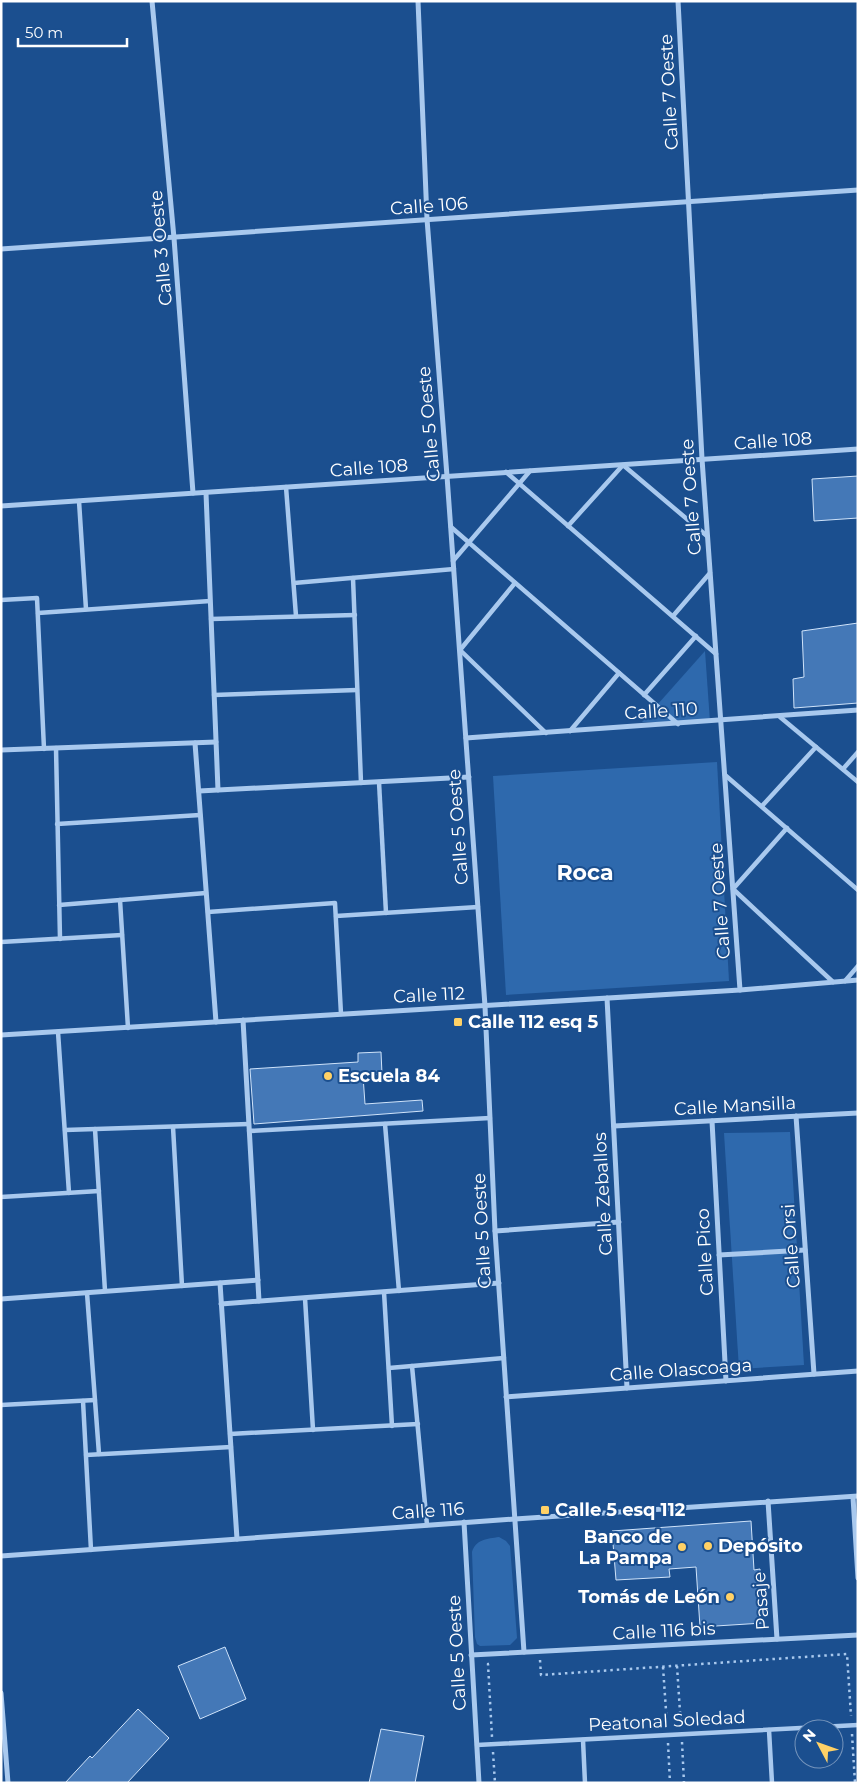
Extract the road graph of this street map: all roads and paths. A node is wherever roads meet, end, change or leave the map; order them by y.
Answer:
1 (152, 1) edge
2 (418, 1) edge
3 (678, 1) edge
4 (858, 190) edge
5 (688, 202) junction
6 (427, 219) junction
7 (174, 238) junction
8 (1, 249) edge
9 (858, 449) edge
10 (702, 460) junction
11 (623, 465) junction
12 (530, 471) junction
13 (506, 472) junction
14 (448, 476) junction
15 (519, 484) junction
16 (286, 488) junction
17 (193, 493) junction
18 (206, 493) junction
19 (79, 501) junction
20 (1, 506) edge
21 (451, 526) junction
22 (568, 526) junction
23 (707, 536) junction
24 (468, 543) junction
25 (454, 560) junction
26 (454, 569) junction
27 (710, 573) junction
28 (353, 578) junction
29 (294, 583) junction
30 (515, 583) junction
31 (1, 600) edge
32 (210, 601) junction
33 (86, 610) junction
34 (38, 613) junction
35 (355, 615) junction
36 (296, 616) junction
37 (673, 616) junction
38 (211, 619) junction
39 (696, 636) junction
40 (460, 650) junction
41 (716, 654) junction
42 (620, 673) junction
43 (357, 690) junction
44 (214, 695) junction
45 (644, 695) junction
46 (858, 710) edge
47 (780, 717) junction
48 (721, 721) junction
49 (678, 724) junction
50 (570, 731) junction
51 (546, 733) junction
52 (466, 738) junction
53 (216, 742) junction
54 (195, 743) junction
55 (816, 747) junction
56 (56, 748) junction
57 (44, 749) junction
58 (1, 750) edge
59 (858, 752) edge
60 (843, 770) junction
61 (725, 775) junction
62 (469, 777) junction
63 (379, 782) junction
64 (858, 782) edge
65 (361, 783) junction
66 (218, 790) junction
67 (199, 791) junction
68 (762, 806) junction
69 (200, 816) junction
70 (57, 824) junction
71 (787, 828) junction
72 (733, 889) junction
73 (858, 890) edge
74 (206, 893) junction
75 (120, 900) junction
76 (59, 905) junction
77 (478, 907) junction
78 (208, 912) junction
79 (386, 913) junction
80 (336, 916) junction
81 (122, 935) junction
82 (60, 939) junction
83 (1, 942) edge
84 (858, 966) edge
85 (858, 980) edge
86 (845, 981) junction
87 (833, 982) junction
88 (740, 990) junction
89 (607, 998) junction
90 (485, 1006) junction
91 (341, 1014) junction
92 (243, 1020) junction
93 (216, 1022) junction
94 (128, 1028) junction
95 (58, 1032) junction
96 (1, 1035) edge
97 (858, 1113) edge
98 (796, 1116) junction
99 (490, 1118) junction
100 (712, 1121) junction
101 (249, 1124) junction
102 (385, 1124) junction
103 (614, 1126) junction
104 (173, 1127) junction
105 (95, 1129) junction
106 (65, 1130) junction
107 (249, 1131) junction
108 (99, 1191) junction
109 (69, 1193) junction
110 (1, 1197) edge
111 (619, 1222) junction
112 (495, 1231) junction
113 (805, 1250) junction
114 (719, 1255) junction
115 (258, 1280) junction
116 (220, 1283) junction
117 (499, 1283) junction
118 (182, 1286) junction
119 (105, 1291) junction
120 (399, 1291) junction
121 (384, 1292) junction
122 (87, 1293) junction
123 (304, 1298) junction
124 (1, 1299) edge
125 (259, 1301) junction
126 (221, 1304) junction
127 (504, 1358) junction
128 (412, 1366) junction
129 (389, 1368) junction
130 (858, 1371) edge
131 (814, 1374) junction
132 (726, 1381) junction
133 (627, 1388) junction
134 (506, 1397) junction
135 (95, 1400) junction
136 (83, 1401) junction
137 (1, 1405) edge
138 (418, 1424) junction
139 (392, 1426) junction
140 (313, 1430) junction
141 (230, 1434) junction
142 (231, 1446) junction
143 (99, 1454) junction
144 (86, 1455) junction
145 (855, 1496) edge
146 (768, 1502) junction
147 (516, 1519) junction
148 (464, 1522) junction
149 (427, 1525) junction
150 (237, 1539) junction
151 (91, 1550) junction
152 (1, 1556) edge
153 (858, 1578) edge
154 (858, 1635) edge
155 (777, 1639) junction
156 (524, 1652) junction
157 (471, 1655) junction
158 (532, 1661) dead end
159 (496, 1663) dead end
160 (1, 1693) edge
161 (2, 1718) edge
162 (852, 1725) junction
163 (858, 1725) edge
164 (768, 1730) junction
165 (582, 1740) junction
166 (493, 1744) junction
167 (477, 1745) junction
168 (8, 1783) edge
169 (479, 1783) edge
170 (495, 1783) edge
171 (585, 1783) edge
172 (772, 1783) edge
173 (855, 1783) edge

1 - 7 street, Calle 3 Oeste
2 - 6 street, Calle 5 Oeste
3 - 5 street, Calle 7 Oeste
4 - 5 street, Calle 106
5 - 6 street, Calle 106
5 - 10 street, Calle 7 Oeste
6 - 7 street, Calle 106
6 - 14 street, Calle 5 Oeste
7 - 8 street, Calle 106
7 - 17 street, Calle 3 Oeste
9 - 10 street, Calle 108
10 - 11 street, Calle 108
10 - 23 street, Calle 7 Oeste
11 - 12 street, Calle 108
11 - 22 street
11 - 23 street
12 - 13 street, Calle 108
12 - 15 street
13 - 14 street, Calle 108
13 - 15 street
14 - 16 street, Calle 108
14 - 21 street, Calle 5 Oeste
15 - 22 street
15 - 24 street
16 - 18 street, Calle 108
16 - 29 street
17 - 18 street, Calle 108
17 - 19 street, Calle 108
18 - 32 street
19 - 20 street, Calle 108
19 - 33 street
21 - 24 street
21 - 25 street, Calle 5 Oeste
22 - 37 street
23 - 27 street, Calle 7 Oeste
24 - 25 street
24 - 30 street
25 - 26 street, Calle 5 Oeste
26 - 28 street
26 - 40 street, Calle 5 Oeste
27 - 37 street
27 - 41 street, Calle 7 Oeste
28 - 29 street
28 - 35 street
29 - 36 street
30 - 40 street
30 - 42 street
31 - 34 street
32 - 33 street
32 - 38 street
33 - 34 street
34 - 57 street
35 - 36 street
35 - 43 street
36 - 38 street
37 - 39 street
38 - 44 street
39 - 41 street
39 - 45 street
40 - 51 street
40 - 52 street, Calle 5 Oeste
41 - 48 street, Calle 7 Oeste
42 - 45 street
42 - 50 street
43 - 44 street
43 - 65 street
44 - 53 street
45 - 49 street
46 - 47 street, Calle 110
47 - 48 street, Calle 110
47 - 55 street
48 - 49 street, Calle 110
48 - 61 street, Calle 7 Oeste
49 - 50 street, Calle 110
50 - 51 street, Calle 110
51 - 52 street, Calle 110
52 - 62 street, Calle 5 Oeste
53 - 54 street
53 - 66 street
54 - 56 street
54 - 67 street
55 - 60 street
55 - 68 street
56 - 57 street
56 - 70 street
57 - 58 street
59 - 60 street
60 - 64 street
61 - 68 street
61 - 72 street, Calle 7 Oeste
62 - 63 street
62 - 77 street, Calle 5 Oeste
63 - 65 street
63 - 79 street
65 - 66 street
66 - 67 street
67 - 69 street
68 - 71 street
69 - 70 street
69 - 74 street
70 - 76 street
71 - 72 street
71 - 73 street
72 - 87 street
72 - 88 street, Calle 7 Oeste
74 - 75 street
74 - 78 street
75 - 76 street
75 - 81 street
76 - 82 street
77 - 79 street
77 - 90 street, Calle 5 Oeste
78 - 80 street
78 - 93 street
79 - 80 street
80 - 91 street
81 - 82 street
81 - 94 street
82 - 83 street
84 - 86 street
85 - 86 street, Calle 112
86 - 87 street, Calle 112
87 - 88 street, Calle 112
88 - 89 street, Calle 112
89 - 90 street, Calle 112
89 - 103 street, Calle Zeballos
90 - 91 street, Calle 112
90 - 99 street, Calle 5 Oeste
91 - 92 street, Calle 112
92 - 93 street, Calle 112
92 - 101 street
93 - 94 street, Calle 112
94 - 95 street, Calle 112
95 - 96 street, Calle 112
95 - 106 street
97 - 98 street, Calle Mansilla
98 - 100 street, Calle Mansilla
98 - 113 street, Calle Orsi
99 - 102 street
99 - 112 street, Calle 5 Oeste
100 - 103 street, Calle Mansilla
100 - 114 street, Calle Pico
101 - 104 street
101 - 107 street
102 - 107 street
102 - 120 street
103 - 111 street, Calle Zeballos
104 - 105 street
104 - 118 street
105 - 106 street
105 - 108 street
106 - 109 street
107 - 115 street
108 - 109 street
108 - 119 street
109 - 110 street
111 - 112 street
111 - 133 street, Calle Zeballos
112 - 117 street, Calle 5 Oeste
113 - 114 street
113 - 131 street, Calle Orsi
114 - 132 street, Calle Pico
115 - 116 street
115 - 125 street
116 - 118 street
116 - 126 street
117 - 120 street
117 - 127 street, Calle 5 Oeste
118 - 119 street
119 - 122 street
120 - 121 street
121 - 123 street
121 - 129 street
122 - 124 street
122 - 135 street
123 - 125 street
123 - 140 street
125 - 126 street
126 - 141 street
127 - 128 street
127 - 134 street, Calle 5 Oeste
128 - 129 street
128 - 138 street
129 - 139 street
130 - 131 street, Calle Olascoaga
131 - 132 street, Calle Olascoaga
132 - 133 street, Calle Olascoaga
133 - 134 street, Calle Olascoaga
134 - 147 street, Calle 5 Oeste
135 - 136 street
135 - 143 street
136 - 137 street
136 - 144 street
138 - 139 street
138 - 149 street
139 - 140 street
140 - 141 street
141 - 142 street
142 - 143 street
142 - 150 street
143 - 144 street
144 - 151 street
145 - 146 street, Calle 116
145 - 153 street
146 - 147 street, Calle 116
146 - 155 street, Pasaje
147 - 148 street, Calle 116
147 - 156 street, Calle 5 Oeste
148 - 149 street, Calle 116
148 - 157 street, Calle 5 Oeste
149 - 150 street, Calle 116
150 - 151 street, Calle 116
151 - 152 street, Calle 116
154 - 155 street, Calle 116 bis
155 - 156 street, Calle 116 bis
156 - 157 street, Calle 116 bis
157 - 167 street, Calle 5 Oeste
158 - 162 path
159 - 166 path
160 - 161 street
161 - 168 street
162 - 163 street, Peatonal Soledad
162 - 164 street, Peatonal Soledad
162 - 173 path
164 - 165 street, Peatonal Soledad
164 - 172 street
165 - 166 street, Peatonal Soledad
165 - 171 street
166 - 167 street, Peatonal Soledad
166 - 170 path
167 - 169 street, Calle 5 Oeste

